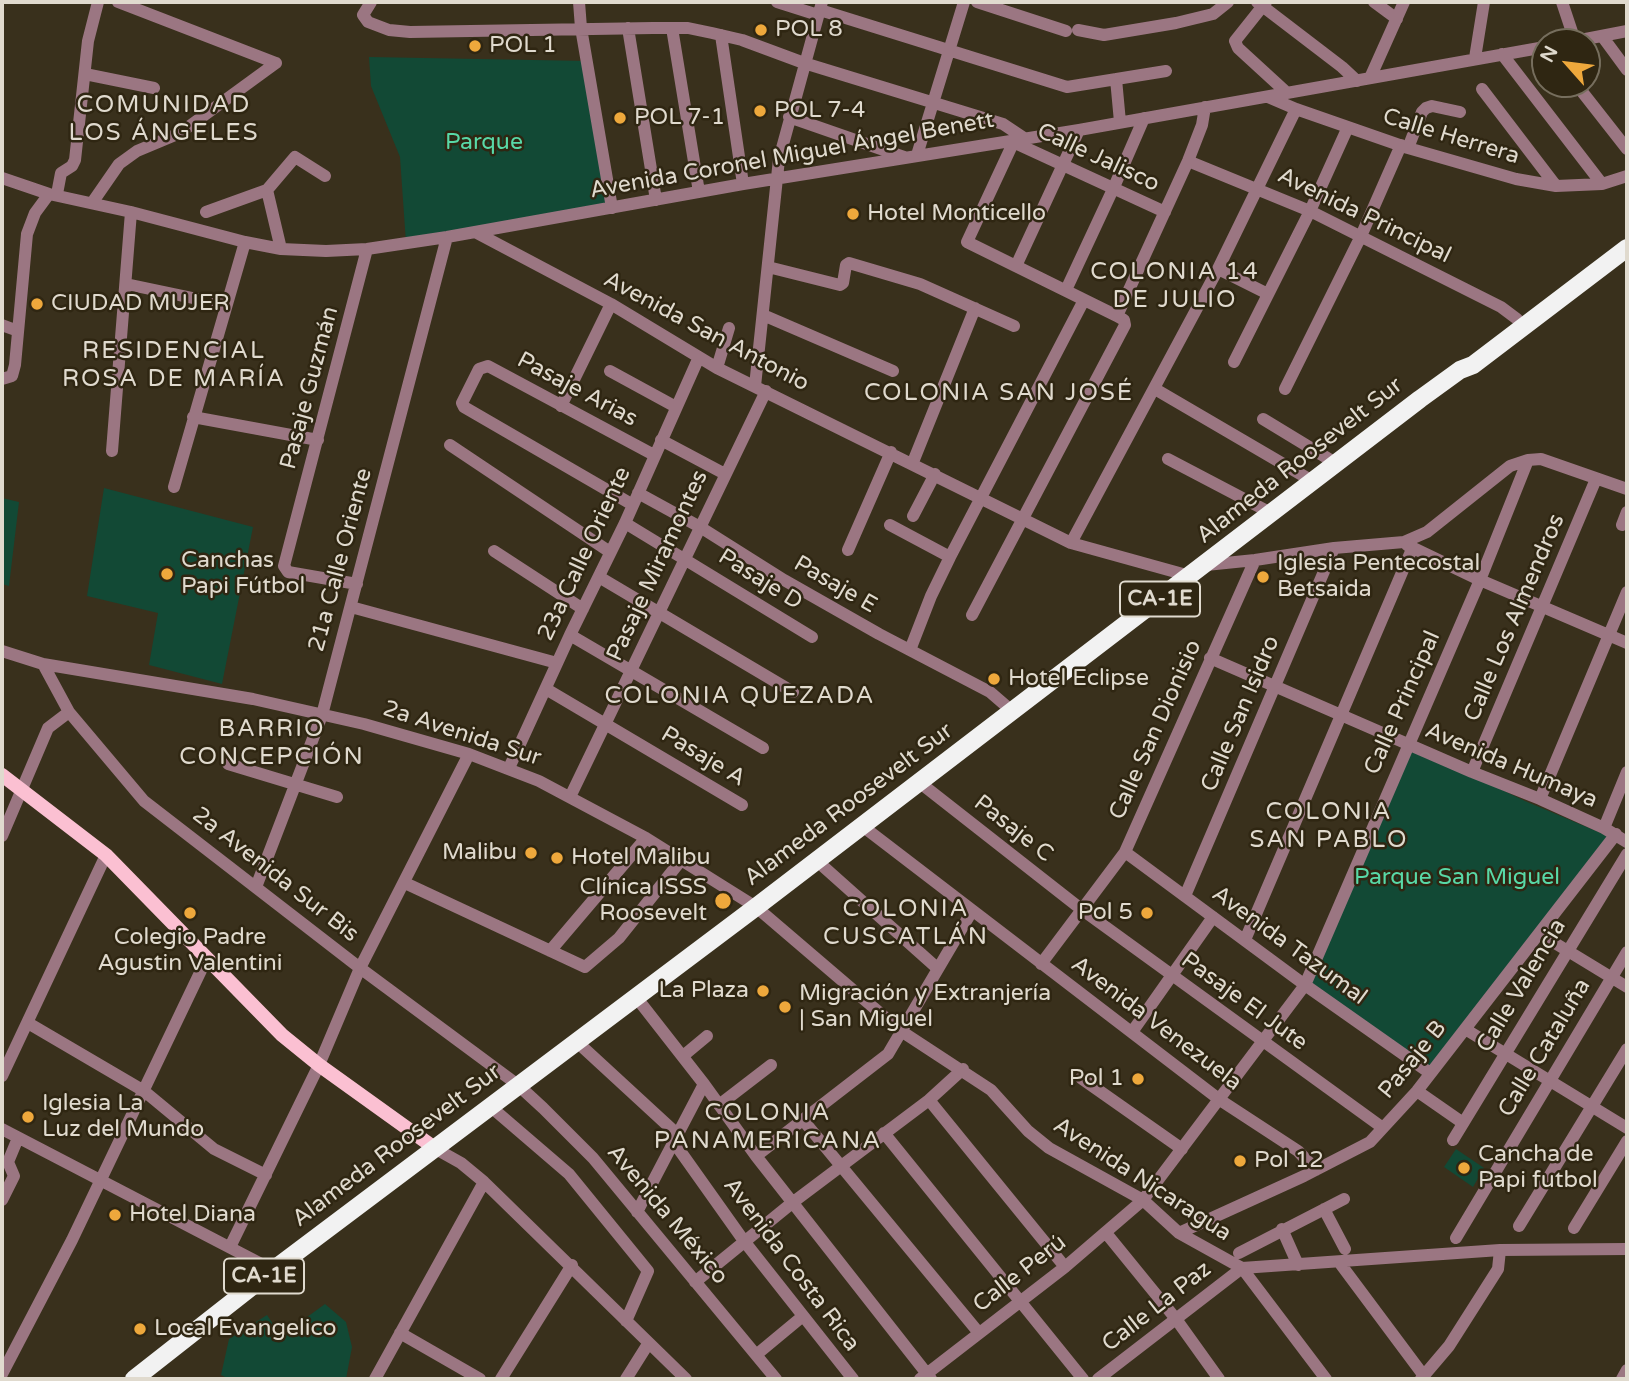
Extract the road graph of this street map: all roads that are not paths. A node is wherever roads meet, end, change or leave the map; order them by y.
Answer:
1 (98, 2) edge
2 (118, 2) edge
3 (370, 2) edge
4 (579, 2) edge
5 (777, 2) edge
6 (964, 2) edge
7 (977, 2) edge
8 (1228, 2) edge
9 (1374, 2) edge
10 (1404, 2) edge
11 (1484, 2) edge
12 (1562, 2) edge
13 (1262, 3) edge
14 (820, 9) edge
15 (1396, 19) junction
16 (581, 28) junction
17 (628, 28) junction
18 (672, 28) junction
19 (1569, 28) edge
20 (1627, 34) edge
21 (721, 35) junction
22 (1602, 36) joint
23 (949, 49) junction
24 (1531, 49) edge
25 (1502, 54) junction
26 (1475, 58) junction
27 (804, 63) junction
28 (1627, 70) edge
29 (1166, 71) dead end
30 (85, 74) junction
31 (1370, 78) junction
32 (1116, 79) junction
33 (1357, 81) junction
34 (154, 88) dead end
35 (1482, 89) dead end
36 (1286, 92) junction
37 (1268, 97) junction
38 (1587, 98) edge
39 (933, 103) junction
40 (1205, 107) junction
41 (1296, 109) junction
42 (1460, 112) dead end
43 (789, 117) junction
44 (1144, 118) junction
45 (1120, 122) junction
46 (1348, 127) junction
47 (1079, 130) junction
48 (1017, 140) junction
49 (1405, 146) junction
50 (1627, 149) edge
51 (911, 157) junction
52 (1188, 161) junction
53 (1063, 164) junction
54 (325, 176) dead end
55 (1627, 176) edge
56 (2, 178) edge
57 (778, 179) junction
58 (743, 184) junction
59 (1602, 184) junction
60 (1556, 186) junction
61 (1114, 187) junction
62 (1259, 189) junction
63 (267, 191) junction
64 (699, 192) junction
65 (52, 194) junction
66 (656, 200) junction
67 (92, 203) junction
68 (612, 208) junction
69 (1310, 211) junction
70 (131, 212) junction
71 (206, 212) dead end
72 (1165, 212) junction
73 (475, 232) junction
74 (1627, 234) edge
75 (1360, 236) junction
76 (447, 237) junction
77 (245, 242) junction
78 (1627, 248) edge
79 (282, 249) junction
80 (367, 249) junction
81 (1016, 266) junction
82 (768, 267) junction
83 (1218, 269) junction
84 (126, 284) junction
85 (1066, 290) junction
86 (1268, 294) junction
87 (1084, 300) junction
88 (226, 304) junction
89 (611, 304) junction
90 (975, 308) junction
91 (763, 315) junction
92 (1120, 318) junction
93 (1517, 318) junction
94 (2, 325) edge
95 (1014, 326) dead end
96 (729, 328) dead end
97 (18, 331) junction
98 (699, 357) junction
99 (1234, 362) dead end
100 (717, 368) junction
101 (610, 370) dead end
102 (892, 370) dead end
103 (1460, 370) junction
104 (2, 379) edge
105 (1155, 388) junction
106 (760, 389) junction
107 (1285, 389) dead end
108 (561, 406) junction
109 (464, 407) joint
110 (676, 407) junction
111 (194, 417) junction
112 (1262, 419) dead end
113 (318, 440) junction
114 (661, 440) junction
115 (450, 445) dead end
116 (112, 451) dead end
117 (891, 452) junction
118 (654, 455) junction
119 (1168, 459) dead end
120 (1528, 460) junction
121 (913, 462) junction
122 (1337, 464) junction
123 (725, 474) junction
124 (935, 474) junction
125 (1596, 479) junction
126 (1314, 482) junction
127 (174, 487) dead end
128 (1627, 489) edge
129 (981, 498) junction
130 (635, 499) junction
131 (1271, 513) junction
132 (913, 516) dead end
133 (1021, 518) junction
134 (625, 523) junction
135 (890, 525) dead end
136 (700, 527) junction
137 (1071, 543) junction
138 (1408, 546) junction
139 (1334, 548) junction
140 (494, 551) dead end
141 (848, 551) dead end
142 (610, 552) junction
143 (950, 557) junction
144 (686, 559) junction
145 (1255, 561) junction
146 (1206, 565) junction
147 (1190, 576) junction
148 (599, 577) junction
149 (1480, 580) junction
150 (357, 584) junction
151 (1627, 593) edge
152 (351, 607) junction
153 (1543, 607) junction
154 (583, 609) junction
155 (659, 614) junction
156 (972, 615) dead end
157 (570, 635) junction
158 (1609, 636) junction
159 (812, 637) dead end
160 (1627, 643) edge
161 (910, 650) junction
162 (2, 651) edge
163 (1210, 658) junction
164 (43, 663) junction
165 (557, 663) junction
166 (632, 671) junction
167 (1275, 687) junction
168 (545, 689) junction
169 (793, 692) dead end
170 (1012, 711) junction
171 (69, 712) junction
172 (322, 715) junction
173 (1341, 715) junction
174 (606, 724) junction
175 (1407, 744) junction
176 (762, 748) dead end
177 (469, 754) junction
178 (228, 764) dead end
179 (509, 768) junction
180 (1472, 772) junction
181 (1627, 772) edge
182 (2, 775) edge
183 (919, 782) junction
184 (295, 785) junction
185 (21, 789) junction
186 (337, 797) dead end
187 (570, 797) junction
188 (1540, 799) junction
189 (742, 805) dead end
190 (861, 825) junction
191 (1604, 828) junction
192 (2, 836) edge
193 (646, 838) junction
194 (1622, 838) edge
195 (1125, 852) junction
196 (1627, 854) edge
197 (106, 855) junction
198 (682, 859) junction
199 (816, 860) junction
200 (405, 883) junction
201 (256, 887) junction
202 (1185, 896) junction
203 (757, 907) junction
204 (1081, 909) junction
205 (972, 911) junction
206 (1213, 917) junction
207 (1540, 934) junction
208 (1245, 940) junction
209 (550, 951) junction
210 (1568, 951) junction
211 (1627, 952) edge
212 (207, 958) junction
213 (1041, 964) junction
214 (360, 968) junction
215 (937, 968) junction
216 (1171, 976) junction
217 (1612, 978) junction
218 (1305, 985) junction
219 (1627, 988) edge
220 (636, 997) junction
221 (28, 1023) junction
222 (1465, 1029) junction
223 (901, 1031) junction
224 (1132, 1032) junction
225 (707, 1036) dead end
226 (576, 1041) junction
227 (1263, 1042) junction
228 (1627, 1049) edge
229 (1505, 1054) junction
230 (682, 1056) junction
231 (319, 1065) junction
232 (771, 1065) dead end
233 (963, 1069) junction
234 (1430, 1073) junction
235 (2, 1076) edge
236 (1081, 1078) dead end
237 (1550, 1081) junction
238 (704, 1084) junction
239 (518, 1085) junction
240 (145, 1091) junction
241 (1417, 1091) junction
242 (929, 1100) junction
243 (1220, 1100) junction
244 (719, 1105) junction
245 (1592, 1106) junction
246 (491, 1107) junction
247 (803, 1120) junction
248 (1463, 1123) junction
249 (1383, 1128) junction
250 (1627, 1128) edge
251 (2, 1129) edge
252 (884, 1133) junction
253 (18, 1138) junction
254 (675, 1138) junction
255 (1453, 1140) dead end
256 (1627, 1141) edge
257 (436, 1149) junction
258 (1182, 1149) junction
259 (755, 1156) junction
260 (840, 1167) junction
261 (1317, 1170) junction
262 (267, 1175) junction
263 (102, 1180) junction
264 (485, 1182) junction
265 (1344, 1199) dead end
266 (2, 1200) edge
267 (1143, 1200) junction
268 (792, 1203) junction
269 (1324, 1209) junction
270 (637, 1212) junction
271 (1520, 1226) dead end
272 (1574, 1228) dead end
273 (1282, 1230) junction
274 (1106, 1233) junction
275 (1179, 1233) junction
276 (1456, 1238) dead end
277 (744, 1241) junction
278 (230, 1247) junction
279 (1627, 1249) edge
280 (1345, 1250) dead end
281 (1500, 1250) junction
282 (1239, 1253) dead end
283 (1296, 1261) junction
284 (1339, 1262) junction
285 (572, 1265) junction
286 (1065, 1267) junction
287 (1242, 1269) junction
288 (273, 1270) junction
289 (695, 1282) junction
290 (1021, 1301) junction
291 (803, 1316) junction
292 (1176, 1319) junction
293 (626, 1321) junction
294 (400, 1333) junction
295 (979, 1333) junction
296 (648, 1344) junction
297 (756, 1355) junction
298 (1627, 1370) edge
299 (2, 1374) edge
300 (926, 1377) edge
301 (1423, 1378) edge
302 (134, 1379) edge
303 (375, 1379) edge
304 (480, 1379) edge
305 (501, 1379) edge
306 (626, 1379) edge
307 (686, 1379) edge
308 (776, 1379) edge
309 (853, 1379) edge
310 (1083, 1379) edge
311 (1098, 1379) edge
312 (1219, 1379) edge
313 (1326, 1379) edge
314 (1622, 1379) edge

1 - 30 street
2 - 67 street
3 - 16 street, Calle Jalisco
4 - 16 street
5 - 14 street
6 - 23 street
7 - 8 street
9 - 15 street
10 - 15 street
11 - 26 street
12 - 19 street
13 - 33 street
13 - 36 street
14 - 23 street
14 - 27 street, Pasaje Miramontes
15 - 31 street
16 - 17 street, Calle Jalisco
16 - 68 street
17 - 18 street, Calle Jalisco
17 - 66 street
18 - 21 street, Calle Jalisco
18 - 64 street
20 - 22 street
21 - 27 street, Calle Jalisco
21 - 58 street
22 - 28 street
23 - 32 street
23 - 39 street
24 - 25 street, Avenida Coronel Miguel Ángel Benett
25 - 26 street, Avenida Coronel Miguel Ángel Benett
25 - 59 street
26 - 31 street, Avenida Coronel Miguel Ángel Benett
27 - 39 street, Calle Jalisco
27 - 43 street, Pasaje Miramontes
29 - 32 street
30 - 34 street
30 - 65 street
31 - 33 street, Avenida Coronel Miguel Ángel Benett
32 - 45 street
33 - 36 street, Avenida Coronel Miguel Ángel Benett
35 - 60 street
36 - 37 street, Avenida Coronel Miguel Ángel Benett
37 - 40 street, Avenida Coronel Miguel Ángel Benett
37 - 41 street, Calle Herrera
38 - 50 street
39 - 48 street, Calle Jalisco
39 - 51 street
40 - 44 street, Avenida Coronel Miguel Ángel Benett
40 - 52 street
41 - 46 street, Calle Herrera
41 - 62 street
42 - 49 street
43 - 51 street
43 - 57 street, Pasaje Miramontes
44 - 45 street, Avenida Coronel Miguel Ángel Benett
44 - 61 street
45 - 47 street, Avenida Coronel Miguel Ángel Benett
46 - 49 street, Calle Herrera
46 - 69 street
47 - 48 street, Avenida Coronel Miguel Ángel Benett
47 - 53 street
48 - 51 street, Avenida Coronel Miguel Ángel Benett
48 - 53 street, Calle Jalisco
48 - 81 street
49 - 60 street, Calle Herrera
49 - 75 street
51 - 57 street, Avenida Coronel Miguel Ángel Benett
52 - 62 street, Avenida Principal
52 - 72 street
53 - 61 street, Calle Jalisco
53 - 81 street
54 - 63 street
55 - 59 street, Calle Herrera
56 - 65 street, Avenida Coronel Miguel Ángel Benett
57 - 58 street, Avenida Coronel Miguel Ángel Benett
57 - 82 street, Pasaje Miramontes
58 - 64 street, Avenida Coronel Miguel Ángel Benett
59 - 60 street, Calle Herrera
61 - 72 street, Calle Jalisco
61 - 85 street
62 - 69 street, Avenida Principal
62 - 83 street
63 - 71 street
63 - 79 street
64 - 66 street, Avenida Coronel Miguel Ángel Benett
65 - 67 street, Avenida Coronel Miguel Ángel Benett
65 - 97 street
66 - 68 street, Avenida Coronel Miguel Ángel Benett
67 - 70 street, Avenida Coronel Miguel Ángel Benett
68 - 73 street, Avenida Coronel Miguel Ángel Benett
69 - 75 street, Avenida Principal
69 - 86 street
70 - 77 street, Avenida Coronel Miguel Ángel Benett
70 - 84 street
72 - 92 street
73 - 76 street, Avenida Coronel Miguel Ángel Benett
73 - 89 street, Avenida San Antonio
74 - 93 highway, CA-1E
75 - 93 street, Avenida Principal
75 - 107 street
76 - 80 street, Avenida Coronel Miguel Ángel Benett
76 - 150 street, 21a Calle Oriente
77 - 79 street, Avenida Coronel Miguel Ángel Benett
77 - 88 street
78 - 103 highway, CA-1E
79 - 80 street, Avenida Coronel Miguel Ángel Benett
80 - 113 street, Pasaje Guzmán
81 - 85 street
82 - 90 street
82 - 91 street, Pasaje Miramontes
83 - 86 street
83 - 105 street
84 - 88 street
84 - 116 street
85 - 87 street
86 - 99 street
87 - 92 street
87 - 129 street
88 - 111 street
89 - 98 street, Avenida San Antonio
89 - 108 street
90 - 95 street
90 - 121 street
91 - 102 street
91 - 106 street, Pasaje Miramontes
92 - 133 street
93 - 103 highway, CA-1E
94 - 97 street
96 - 100 street
97 - 104 street
98 - 100 street, Avenida San Antonio
98 - 110 street, 23a Calle Oriente
100 - 106 street, Avenida San Antonio
101 - 110 street
103 - 122 highway, Alameda Roosevelt Sur / CA-1E
105 - 126 street
105 - 137 street
106 - 117 street, Avenida San Antonio
106 - 123 street, Pasaje Miramontes
108 - 109 street, Pasaje Arias
108 - 118 street, Pasaje Arias
109 - 130 street, Pasaje E
110 - 114 street, 23a Calle Oriente
111 - 113 street
111 - 127 street
112 - 122 street
113 - 150 street, Pasaje Guzmán
114 - 118 street, 23a Calle Oriente
114 - 123 street
115 - 142 street
117 - 121 street, Avenida San Antonio
117 - 141 street
118 - 130 street, 23a Calle Oriente
119 - 131 street
120 - 125 street
120 - 138 street
120 - 149 street, Calle Principal
121 - 124 street, Avenida San Antonio
122 - 126 highway, Alameda Roosevelt Sur / CA-1E
123 - 136 street, Pasaje Miramontes
124 - 129 street, Avenida San Antonio
124 - 132 street
125 - 128 street
125 - 153 street, Calle Los Almendros
126 - 131 highway, Alameda Roosevelt Sur / CA-1E
129 - 133 street, Avenida San Antonio
129 - 143 street
130 - 134 street, 23a Calle Oriente
130 - 136 street, Pasaje E
131 - 146 highway, Alameda Roosevelt Sur / CA-1E
133 - 137 street, Avenida San Antonio
133 - 156 street
134 - 142 street, 23a Calle Oriente
134 - 144 street, Pasaje D
135 - 143 street
136 - 144 street, Pasaje Miramontes
136 - 161 street, Pasaje E
137 - 147 street, Avenida San Antonio
138 - 139 street
138 - 149 street
138 - 173 street
139 - 145 street
139 - 167 street, Calle San Isidro
140 - 154 street
142 - 148 street, 23a Calle Oriente
143 - 161 street
144 - 155 street, Pasaje Miramontes
144 - 159 street, Pasaje D
145 - 146 street
145 - 163 street, Calle San Dionisio
146 - 147 highway, Alameda Roosevelt Sur / CA-1E
147 - 170 highway, Alameda Roosevelt Sur / CA-1E
148 - 154 street, 23a Calle Oriente
148 - 155 street
149 - 153 street
149 - 175 street, Calle Principal
150 - 152 street, 21a Calle Oriente
151 - 158 street
152 - 165 street
152 - 172 street, 21a Calle Oriente
153 - 158 street
153 - 180 street, Calle Los Almendros
154 - 157 street, 23a Calle Oriente
155 - 166 street, Pasaje Miramontes
155 - 169 street
157 - 165 street, 23a Calle Oriente
157 - 166 street
158 - 160 street
158 - 188 street
161 - 170 street, Pasaje E
162 - 164 street, 2a Avenida Sur
163 - 167 street, Avenida Humaya
163 - 195 street, Calle San Dionisio
164 - 171 street, 2a Avenida Sur Bis
164 - 172 street, 2a Avenida Sur
165 - 168 street, 23a Calle Oriente
166 - 174 street, Pasaje Miramontes
166 - 176 street
167 - 173 street, Avenida Humaya
167 - 202 street, Calle San Isidro
168 - 174 street, Pasaje A
168 - 179 street, 23a Calle Oriente
170 - 183 highway, Alameda Roosevelt Sur / CA-1E
171 - 185 street
171 - 201 street, 2a Avenida Sur Bis
172 - 177 street, 2a Avenida Sur
172 - 184 street, 21a Calle Oriente
173 - 175 street, Avenida Humaya
173 - 208 street
174 - 187 street, Pasaje Miramontes
174 - 189 street, Pasaje A
175 - 180 street, Avenida Humaya
175 - 218 street, Calle Principal
177 - 179 street, 2a Avenida Sur
177 - 200 street
178 - 184 street
179 - 187 street, 2a Avenida Sur
180 - 188 street, Avenida Humaya
181 - 191 street
182 - 185 main road
183 - 190 highway, Alameda Roosevelt Sur / CA-1E
183 - 204 street, Pasaje C
184 - 186 street
184 - 201 street, 21a Calle Oriente
185 - 192 street
185 - 197 main road
187 - 193 street, 2a Avenida Sur
188 - 191 street, Avenida Humaya
190 - 199 highway, Alameda Roosevelt Sur / CA-1E
190 - 205 street
191 - 194 street, Avenida Humaya
193 - 198 street, 2a Avenida Sur
193 - 209 street
194 - 207 street, Pasaje B
195 - 202 street, Avenida Tazumal
195 - 204 street, Calle San Dionisio
196 - 210 street, Calle Valencia
197 - 212 main road
197 - 221 street
198 - 203 street, 2a Avenida Sur
198 - 209 street
199 - 203 highway, Alameda Roosevelt Sur / CA-1E
199 - 215 street
200 - 209 street
200 - 214 street
201 - 214 street, 2a Avenida Sur Bis
202 - 206 street, Avenida Tazumal
203 - 220 highway, Alameda Roosevelt Sur / CA-1E
203 - 223 street, Avenida Nicaragua
204 - 213 street, Calle San Dionisio
204 - 216 street, Pasaje El Jute
205 - 213 street, Avenida Venezuela
205 - 215 street
206 - 208 street, Avenida Tazumal
206 - 216 street
207 - 210 street
207 - 222 street, Pasaje B
208 - 218 street, Avenida Tazumal
210 - 217 street
210 - 229 street, Calle Valencia
211 - 217 street, Calle Cataluña
212 - 231 main road
212 - 240 street
213 - 224 street, Avenida Venezuela
214 - 231 street
214 - 239 street, 2a Avenida Sur Bis
215 - 223 street
216 - 224 street
216 - 227 street, Pasaje El Jute
217 - 219 street
217 - 237 street, Calle Cataluña
218 - 227 street, Calle Principal
218 - 234 street, Avenida Tazumal
220 - 226 highway, Alameda Roosevelt Sur / CA-1E
220 - 230 street
221 - 235 street
221 - 240 street
222 - 229 street
222 - 234 street, Pasaje B
223 - 233 street, Avenida Nicaragua
223 - 247 street
224 - 243 street, Avenida Venezuela
225 - 230 street
226 - 239 highway, Alameda Roosevelt Sur / CA-1E
226 - 254 street, Avenida Costa Rica
227 - 243 street, Calle Principal
227 - 249 street, Pasaje El Jute
228 - 245 street
229 - 237 street
229 - 248 street, Calle Valencia
230 - 238 street
231 - 257 main road
231 - 262 street
232 - 244 street
233 - 242 street
233 - 267 street, Avenida Nicaragua
234 - 241 street, Pasaje B
236 - 258 street
237 - 245 street
237 - 276 street, Calle Cataluña
238 - 244 street
238 - 254 street
239 - 246 highway, Alameda Roosevelt Sur / CA-1E
239 - 270 street, Avenida México
240 - 262 street
240 - 263 street
241 - 248 street
241 - 249 street, Pasaje B
242 - 252 street
242 - 286 street
243 - 258 street, Calle Principal
243 - 261 street, Avenida Venezuela
244 - 259 street
245 - 250 street
245 - 271 street
246 - 257 highway, Alameda Roosevelt Sur / CA-1E
246 - 293 street
247 - 259 street
247 - 260 street
248 - 255 street, Calle Valencia
249 - 261 street, Pasaje B
251 - 253 street
252 - 260 street
252 - 290 street
253 - 263 street
253 - 266 street
254 - 270 street
254 - 277 street, Avenida Costa Rica
256 - 272 street
257 - 264 street
257 - 288 highway, Alameda Roosevelt Sur / CA-1E
258 - 267 street, Calle Principal
259 - 268 street
260 - 268 street
260 - 295 street
261 - 275 street, Pasaje B
262 - 278 street
263 - 278 street
263 - 299 street
264 - 285 street
264 - 294 street
265 - 269 street
267 - 274 street, Calle Perú
267 - 275 street, Avenida Nicaragua
268 - 277 street
268 - 300 street
269 - 273 street
269 - 280 street
270 - 289 street, Avenida México
273 - 282 street
273 - 283 street
274 - 286 street, Calle Perú
274 - 292 street
275 - 287 street, Avenida Nicaragua
277 - 289 street
277 - 291 street, Avenida Costa Rica
278 - 288 street
279 - 281 street, Avenida Nicaragua
281 - 284 street, Avenida Nicaragua
281 - 301 street
283 - 284 street, Avenida Nicaragua
283 - 287 street, Avenida Nicaragua
284 - 301 street
285 - 293 street
285 - 305 street
286 - 290 street, Calle Perú
287 - 292 street, Calle La Paz
287 - 313 street
288 - 302 highway, Alameda Roosevelt Sur / CA-1E
289 - 297 street, Avenida México
290 - 295 street, Calle Perú
290 - 310 street
291 - 297 street
291 - 309 street, Avenida Costa Rica
292 - 311 street, Calle La Paz
292 - 312 street
293 - 296 street
294 - 303 street
294 - 304 street
295 - 300 street, Calle Perú
296 - 306 street
296 - 307 street
297 - 308 street, Avenida México
298 - 314 street

